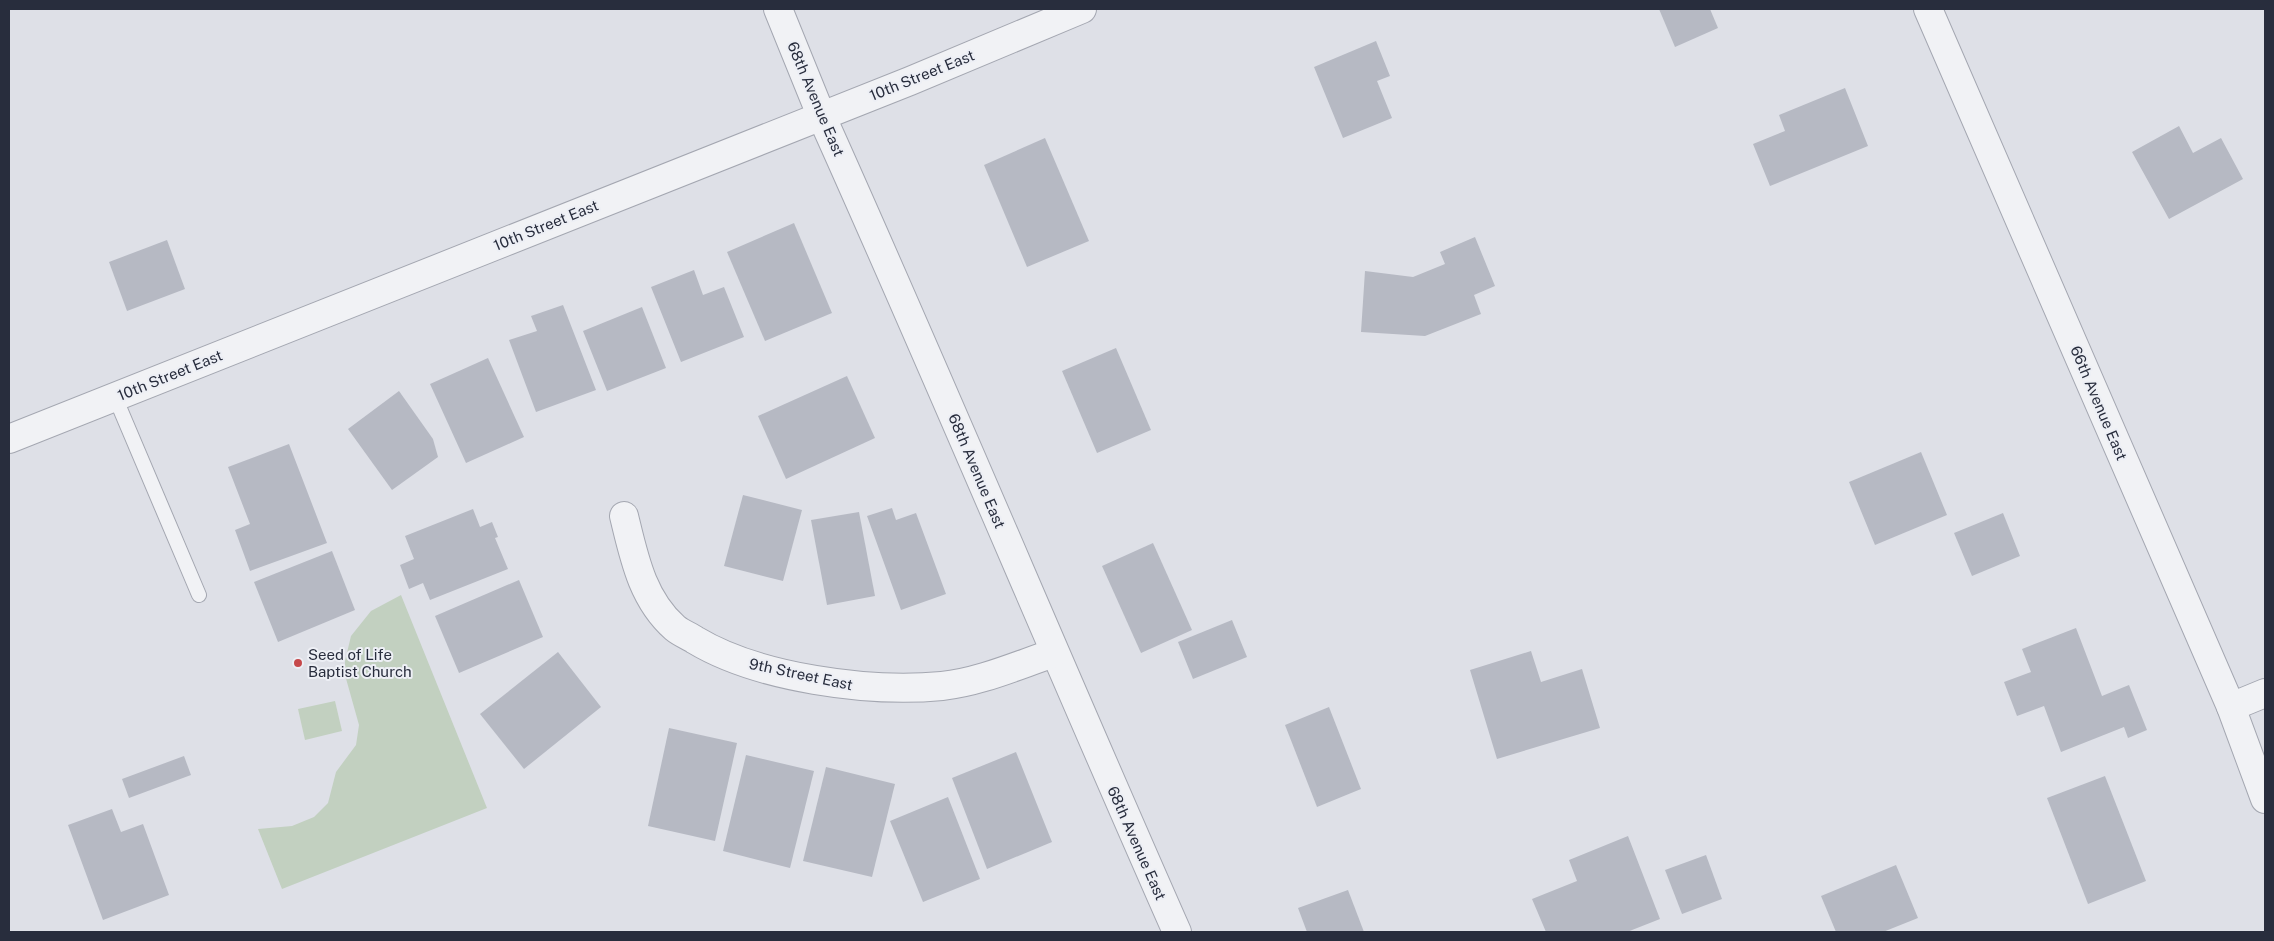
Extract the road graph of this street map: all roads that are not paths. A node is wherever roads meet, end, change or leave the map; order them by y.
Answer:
1 (778, 9) edge
2 (1082, 9) edge
3 (1928, 9) edge
4 (821, 115) junction
5 (115, 397) junction
6 (9, 439) edge
7 (624, 516) dead end
8 (199, 596) dead end
9 (1054, 653) junction
10 (2265, 693) edge
11 (2231, 707) junction
12 (2265, 799) edge
13 (1177, 932) edge

1 - 4 street, 68th Avenue East
2 - 4 street, 10th Street East
3 - 11 street, 66th Avenue East
4 - 5 street, 10th Street East
4 - 9 street, 68th Avenue East
5 - 6 street, 10th Street East
5 - 8 lane
7 - 9 street, 9th Street East
9 - 13 street, 68th Avenue East
10 - 11 street
11 - 12 street, 66th Avenue East

